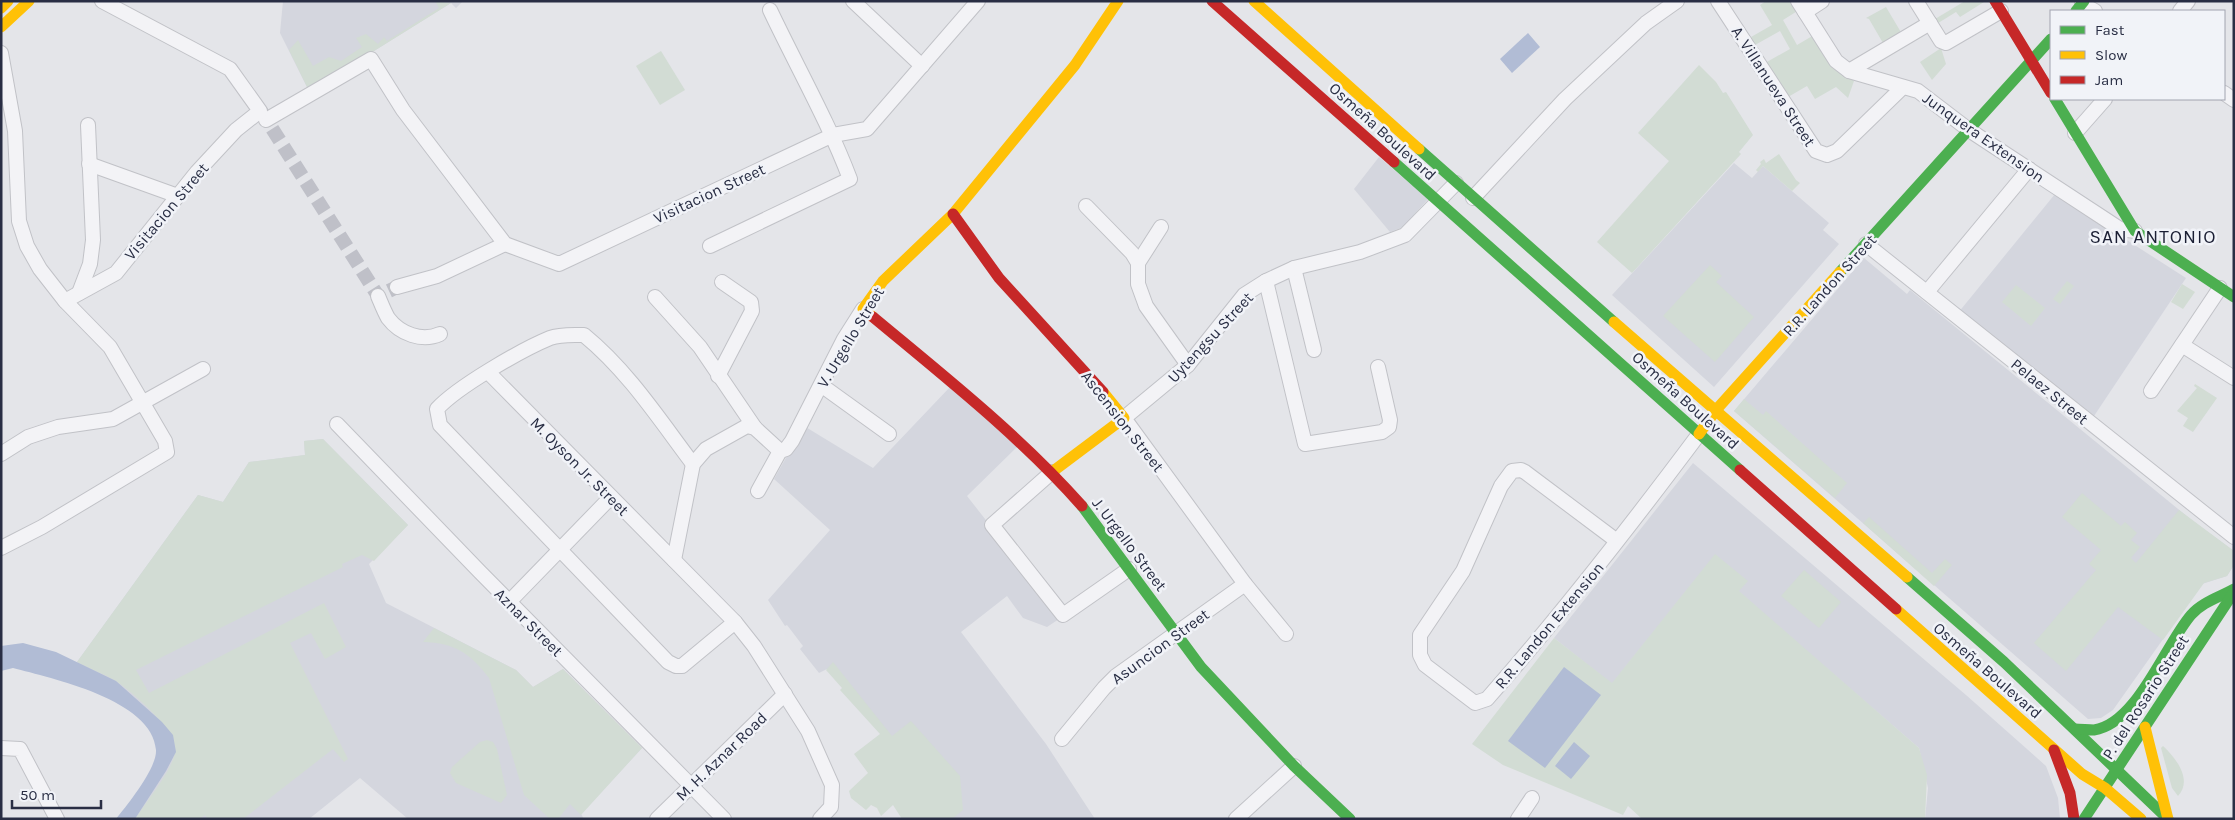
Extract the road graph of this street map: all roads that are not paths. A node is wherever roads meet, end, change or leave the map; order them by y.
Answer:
1 (8, 1) edge
2 (29, 1) edge
3 (102, 1) edge
4 (853, 1) edge
5 (978, 1) edge
6 (1118, 1) edge
7 (1212, 1) edge
8 (1254, 1) edge
9 (1677, 1) edge
10 (1718, 1) edge
11 (1822, 1) edge
12 (1916, 1) edge
13 (2081, 5) edge
14 (1801, 6) edge
15 (1998, 6) edge
16 (1, 8) edge
17 (770, 10) dead end
18 (2093, 10) edge
19 (1930, 23) junction
20 (1, 27) edge
21 (2050, 39) edge
22 (1, 53) edge
23 (2032, 61) junction
24 (922, 66) junction
25 (1849, 71) junction
26 (1903, 87) junction
27 (2050, 91) edge
28 (2055, 100) edge
29 (2104, 100) edge
30 (263, 115) junction
31 (88, 125) dead end
32 (1969, 130) junction
33 (2075, 133) junction
34 (833, 135) junction
35 (89, 164) junction
36 (2029, 169) junction
37 (1456, 183) junction
38 (178, 196) junction
39 (1473, 198) junction
40 (1439, 202) junction
41 (1086, 206) dead end
42 (953, 214) junction
43 (1161, 228) dead end
44 (2135, 231) junction
45 (506, 244) junction
46 (1866, 244) junction
47 (710, 246) dead end
48 (1138, 263) junction
49 (1294, 268) junction
50 (1266, 281) junction
51 (722, 282) dead end
52 (397, 287) tunnel mouth
53 (2220, 288) junction
54 (1926, 292) junction
55 (79, 293) junction
56 (378, 296) dead end
57 (656, 296) dead end
58 (2234, 297) edge
59 (65, 301) junction
60 (863, 309) junction
61 (440, 334) dead end
62 (2182, 346) junction
63 (1314, 350) dead end
64 (1188, 365) junction
65 (1378, 367) dead end
66 (203, 369) dead end
67 (488, 372) junction
68 (718, 376) junction
69 (2234, 378) edge
70 (821, 385) junction
71 (2151, 391) dead end
72 (143, 404) junction
73 (1716, 410) junction
74 (1124, 418) junction
75 (337, 424) dead end
76 (754, 428) junction
77 (889, 434) dead end
78 (1699, 434) junction
79 (780, 451) junction
80 (1, 454) edge
81 (693, 464) junction
82 (1052, 472) junction
83 (758, 491) dead end
84 (610, 497) junction
85 (2234, 537) edge
86 (1617, 541) junction
87 (1, 548) edge
88 (561, 548) junction
89 (674, 560) junction
90 (1129, 569) junction
91 (1245, 584) junction
92 (2234, 591) edge
93 (509, 602) junction
94 (735, 622) junction
95 (1176, 634) junction
96 (1286, 634) dead end
97 (785, 694) junction
98 (2145, 727) junction
99 (2075, 728) junction
100 (1062, 739) dead end
101 (1, 748) edge
102 (2054, 750) junction
103 (1294, 766) junction
104 (2118, 768) junction
105 (690, 784) junction
106 (2105, 788) junction
107 (1532, 798) dead end
108 (58, 819) edge
109 (657, 819) edge
110 (724, 819) edge
111 (820, 819) edge
112 (1236, 819) edge
113 (1350, 819) edge
114 (1518, 819) edge
115 (2074, 819) edge
116 (2084, 819) edge
117 (2142, 819) edge
118 (2168, 819) edge

1 - 16 main road
2 - 20 main road
3 - 30 street
4 - 24 street
5 - 24 street, Visitacion Street
6 - 42 main road, V. Urgello Street
7 - 40 main road, Osmeña Boulevard
8 - 37 main road, Osmeña Boulevard
9 - 39 street
10 - 26 street, A. Villanueva Street
11 - 14 street
12 - 19 street
13 - 18 street
14 - 25 street, Junquera Extension
15 - 19 street
15 - 23 main road
17 - 34 street
19 - 25 street
21 - 23 main road, R.R. Landon Street
22 - 59 street
23 - 27 main road
23 - 32 main road, R.R. Landon Street
24 - 34 street, Visitacion Street
25 - 26 street, Junquera Extension
26 - 32 street, Junquera Extension
28 - 33 main road
29 - 33 street
30 - 38 street, Visitacion Street
30 - 45 street, Visitacion Street
31 - 35 street
32 - 36 street, Junquera Extension
32 - 46 main road, R.R. Landon Street
33 - 44 main road
34 - 45 street, Visitacion Street
34 - 47 street
35 - 38 street
35 - 55 street
36 - 44 street, Junquera Extension
36 - 54 street
37 - 39 main road, Osmeña Boulevard
37 - 40 street, Uytengsu Street
38 - 55 street, Visitacion Street
39 - 73 main road, Osmeña Boulevard
40 - 49 street, Uytengsu Street
40 - 78 main road, Osmeña Boulevard
41 - 48 street
42 - 60 main road, V. Urgello Street
42 - 74 main road, Ascension Street
43 - 48 street
44 - 53 main road
45 - 52 street
46 - 54 street, Pelaez Street
46 - 73 main road, R.R. Landon Street
48 - 64 street
49 - 50 street, Uytengsu Street
49 - 63 street
50 - 64 street, Uytengsu Street
50 - 65 street
51 - 68 street
53 - 58 main road
53 - 62 street
54 - 85 street, Pelaez Street
55 - 59 street, Visitacion Street
56 - 61 street
57 - 68 street
59 - 72 street
60 - 70 street, V. Urgello Street
60 - 82 main road, J. Urgello Street
62 - 69 street
62 - 71 street
64 - 74 street, Uytengsu Street
66 - 72 street
67 - 81 street
67 - 84 street, M. Oyson Jr. Street
67 - 88 street
68 - 76 street
70 - 77 street
70 - 79 street, V. Urgello Street
72 - 80 street
72 - 87 street
73 - 78 main road, R.R. Landon Street
73 - 99 main road, Osmeña Boulevard
74 - 82 main road, Uytengsu Street
74 - 91 street, Ascension Street
75 - 93 street, Aznar Street
76 - 79 street
76 - 81 street
78 - 86 street, R.R. Landon Street
78 - 102 main road, Osmeña Boulevard
79 - 83 street, V. Urgello Street
81 - 89 street
82 - 90 main road, J. Urgello Street
82 - 90 street
84 - 88 street
84 - 89 street, M. Oyson Jr. Street
86 - 86 street, R.R. Landon Extension
88 - 93 street
88 - 94 street
89 - 94 street, M. Oyson Jr. Street
90 - 95 main road, J. Urgello Street
91 - 95 street, Asuncion Street
91 - 96 street, Ascension Street
92 - 98 main road, P. del Rosario Street
92 - 99 main road
93 - 105 street, Aznar Street
94 - 97 street, M. Oyson Jr. Street
95 - 100 street, Asuncion Street
95 - 103 main road, J. Urgello Street
97 - 105 street, M. H. Aznar Road
97 - 111 street, M. Oyson Jr. Street
98 - 104 main road, P. del Rosario Street
98 - 118 main road
99 - 104 main road, Osmeña Boulevard
101 - 108 street
102 - 106 main road, Osmeña Boulevard
102 - 115 main road
103 - 112 street
103 - 113 main road, J. Urgello Street
104 - 106 main road, P. del Rosario Street
104 - 118 main road, Osmeña Boulevard
105 - 109 street, M. H. Aznar Road
105 - 110 street, Aznar Street
106 - 116 main road, P. del Rosario Street
106 - 117 main road, Osmeña Boulevard
107 - 114 street

